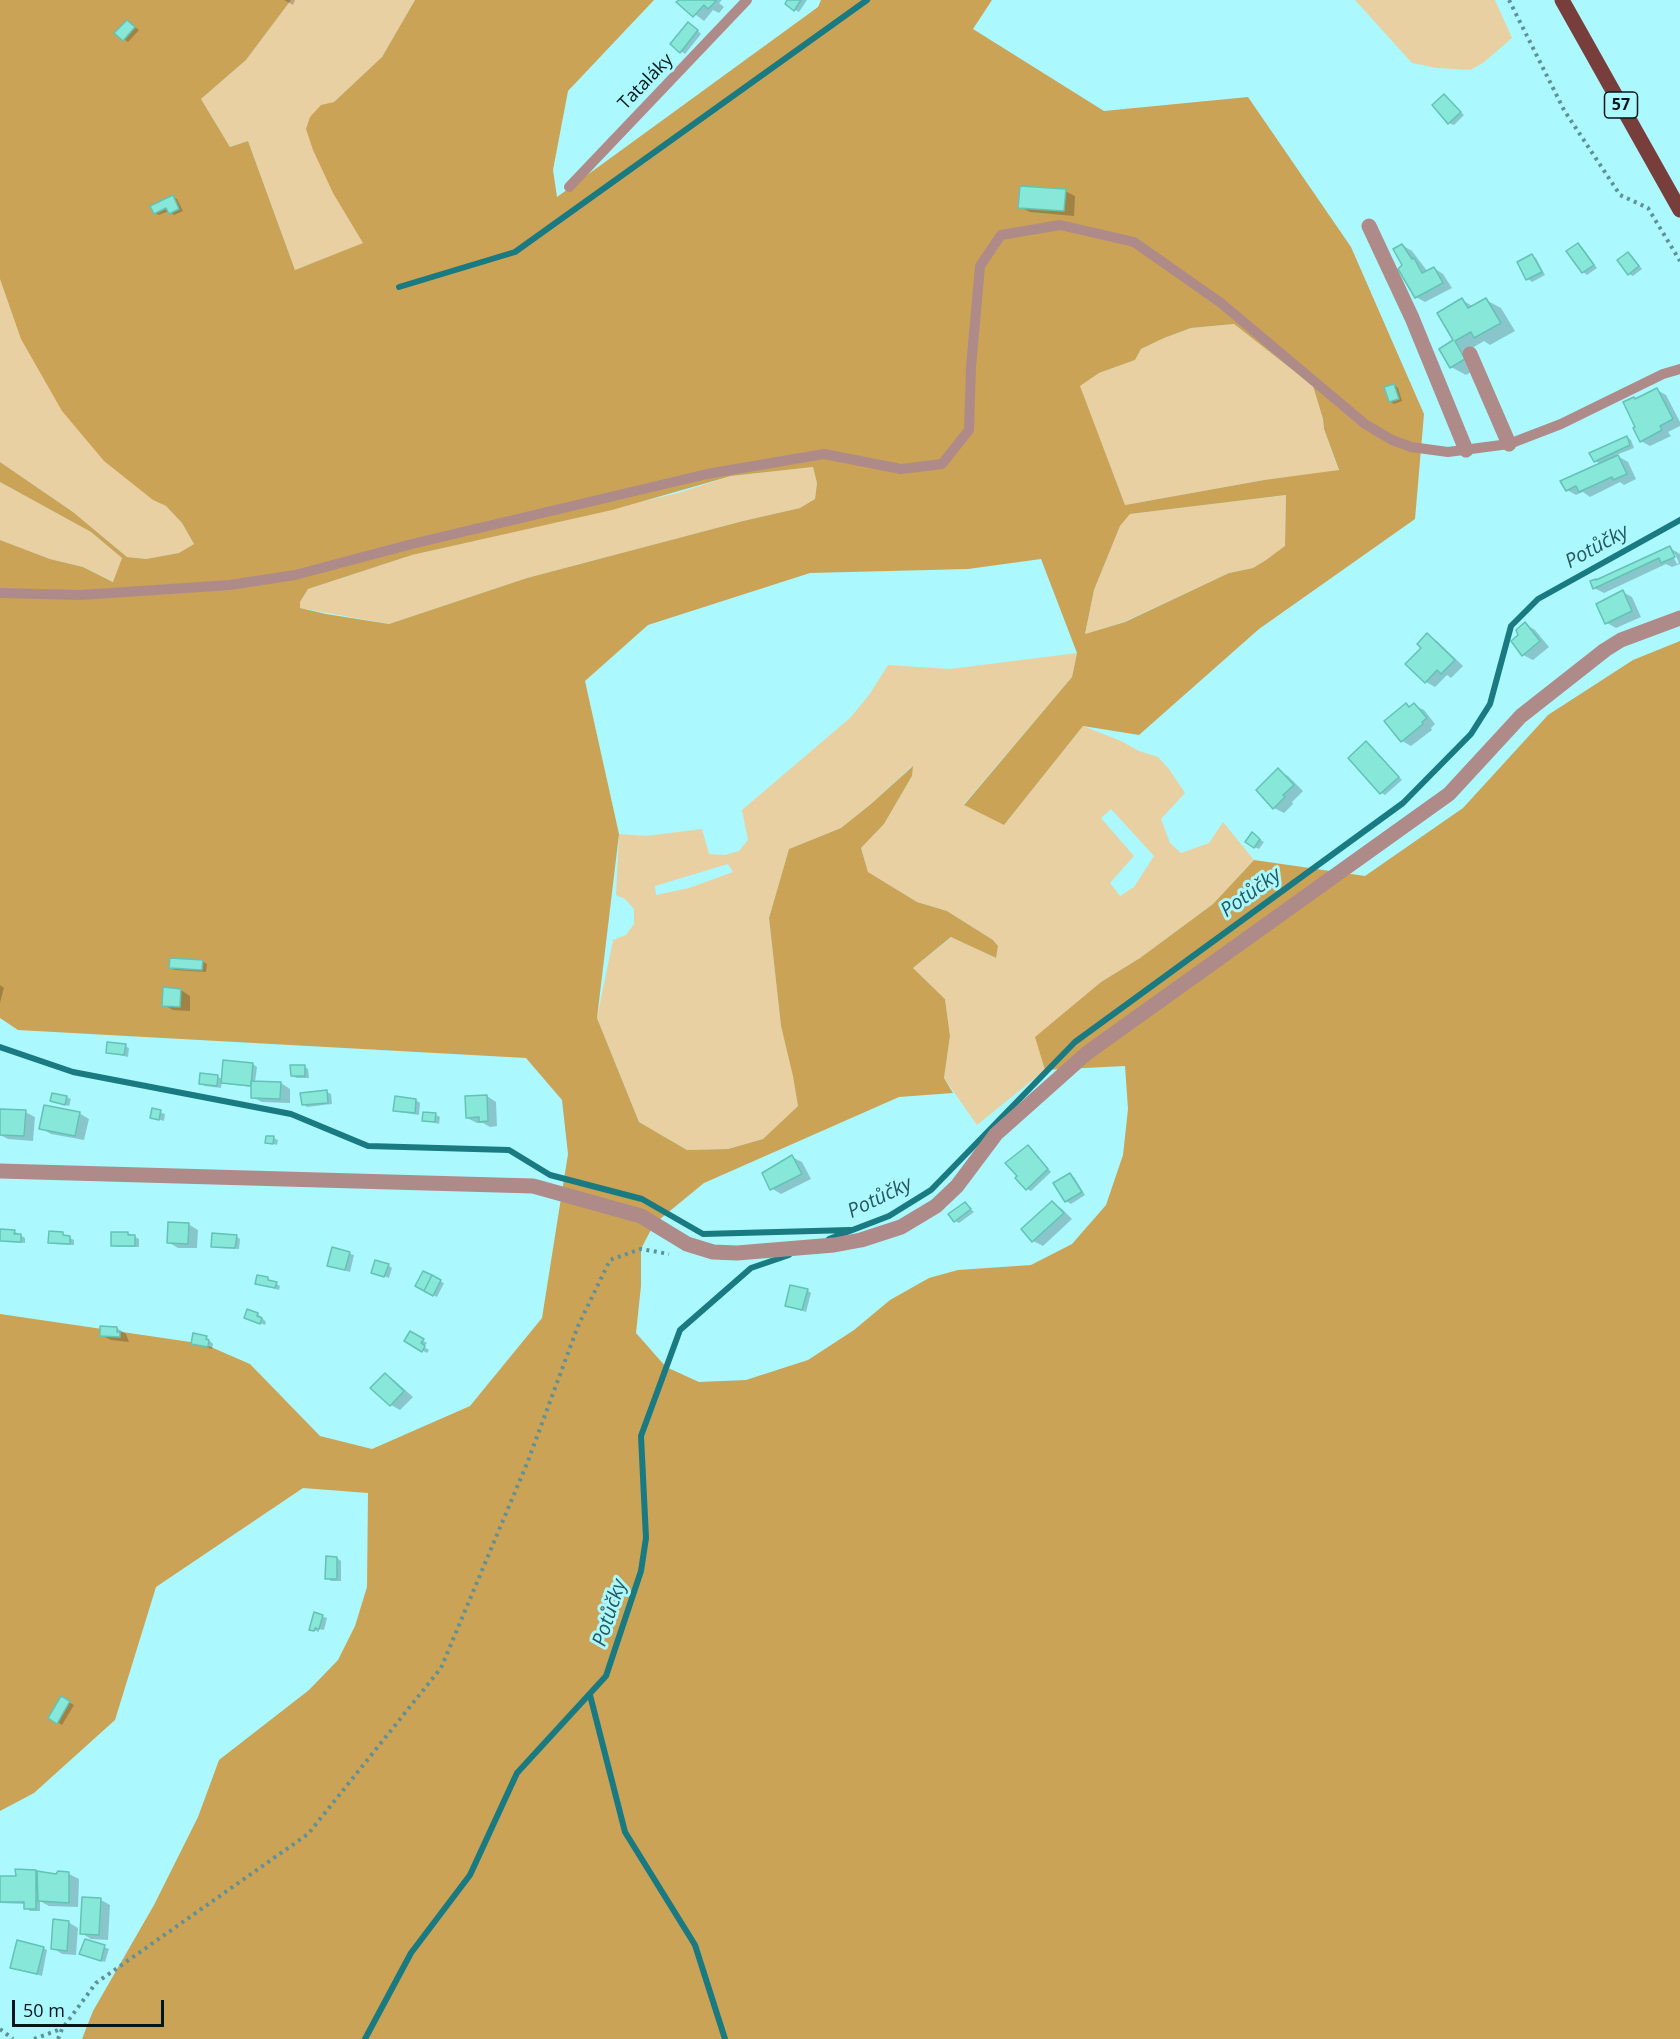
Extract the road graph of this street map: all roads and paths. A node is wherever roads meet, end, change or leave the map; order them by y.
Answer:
1 (747, 0) edge
2 (1509, 0) edge
3 (1562, 0) edge
4 (569, 187) dead end
5 (1680, 210) edge
6 (1369, 226) dead end
7 (1680, 261) edge
8 (1470, 354) dead end
9 (1680, 369) edge
10 (1509, 444) junction
11 (1466, 450) junction
12 (0, 593) edge
13 (1680, 618) edge
14 (0, 1172) edge
15 (671, 1254) dead end
16 (0, 2029) edge
17 (62, 2029) junction
18 (13, 2039) edge
19 (34, 2039) edge
20 (57, 2039) edge

1 - 4 lane, Tataláky
2 - 7 path
3 - 5 main road, 57
6 - 11 street
8 - 10 street
9 - 10 lane
10 - 11 lane
11 - 12 lane
13 - 14 street
15 - 17 path
16 - 18 path
17 - 19 path
17 - 20 path

